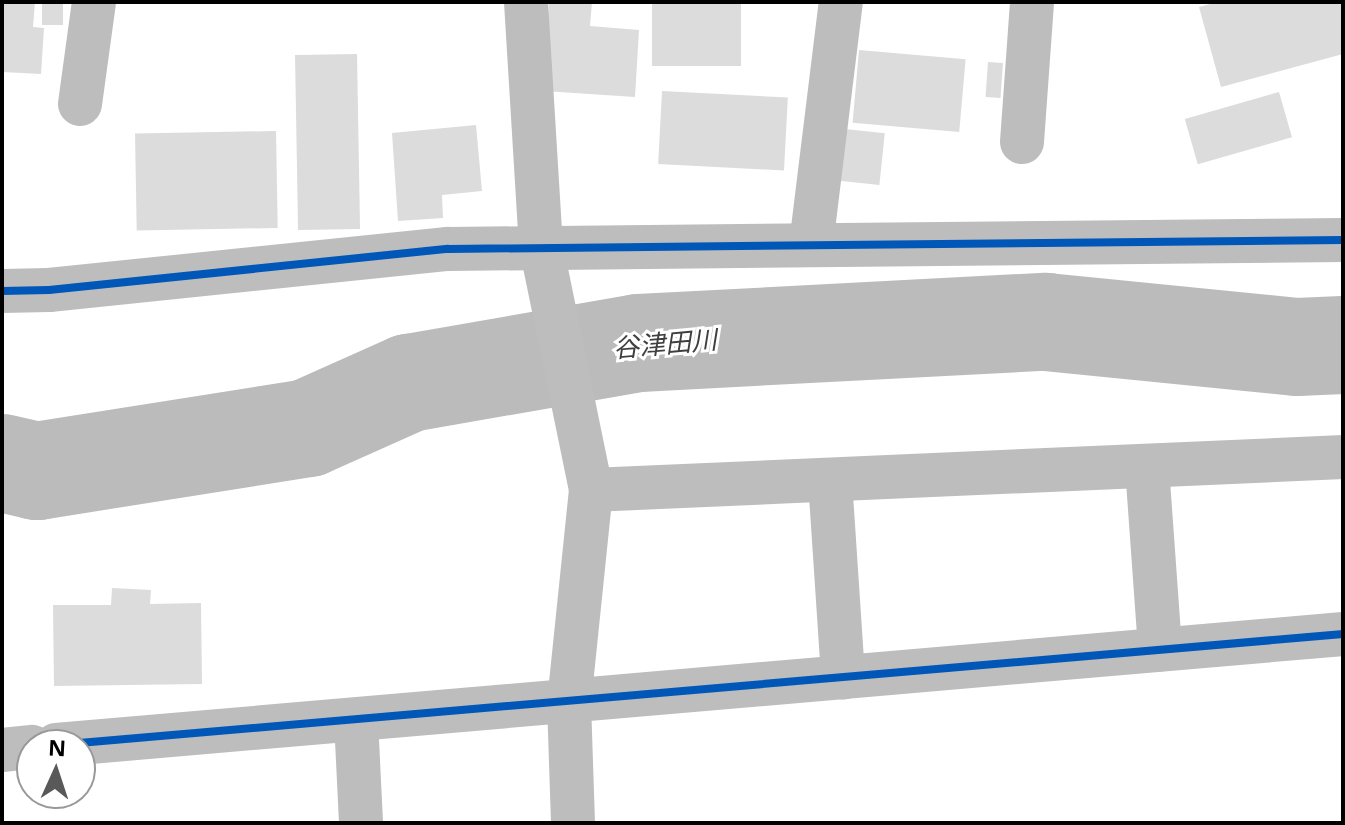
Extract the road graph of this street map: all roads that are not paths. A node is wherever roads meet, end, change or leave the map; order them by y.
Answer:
1 (94, 2) edge
2 (526, 2) edge
3 (841, 2) edge
4 (1032, 2) edge
5 (80, 104) dead end
6 (1022, 142) dead end
7 (1343, 240) edge
8 (811, 245) junction
9 (541, 246) junction
10 (2, 291) edge
11 (1343, 457) edge
12 (1147, 467) junction
13 (586, 470) junction
14 (830, 480) junction
15 (1343, 634) edge
16 (1160, 650) junction
17 (843, 678) junction
18 (569, 702) junction
19 (356, 720) junction
20 (96, 742) edge
21 (361, 823) edge
22 (573, 823) edge

1 - 5 street
2 - 9 street
3 - 8 street
4 - 6 street
7 - 8 street
8 - 9 street
9 - 10 street
9 - 13 street
11 - 12 street
12 - 14 street
12 - 16 street
13 - 14 street
13 - 18 street
14 - 17 street
15 - 16 street
16 - 17 street
17 - 18 street
18 - 19 street
18 - 22 street
19 - 20 street
19 - 21 street

